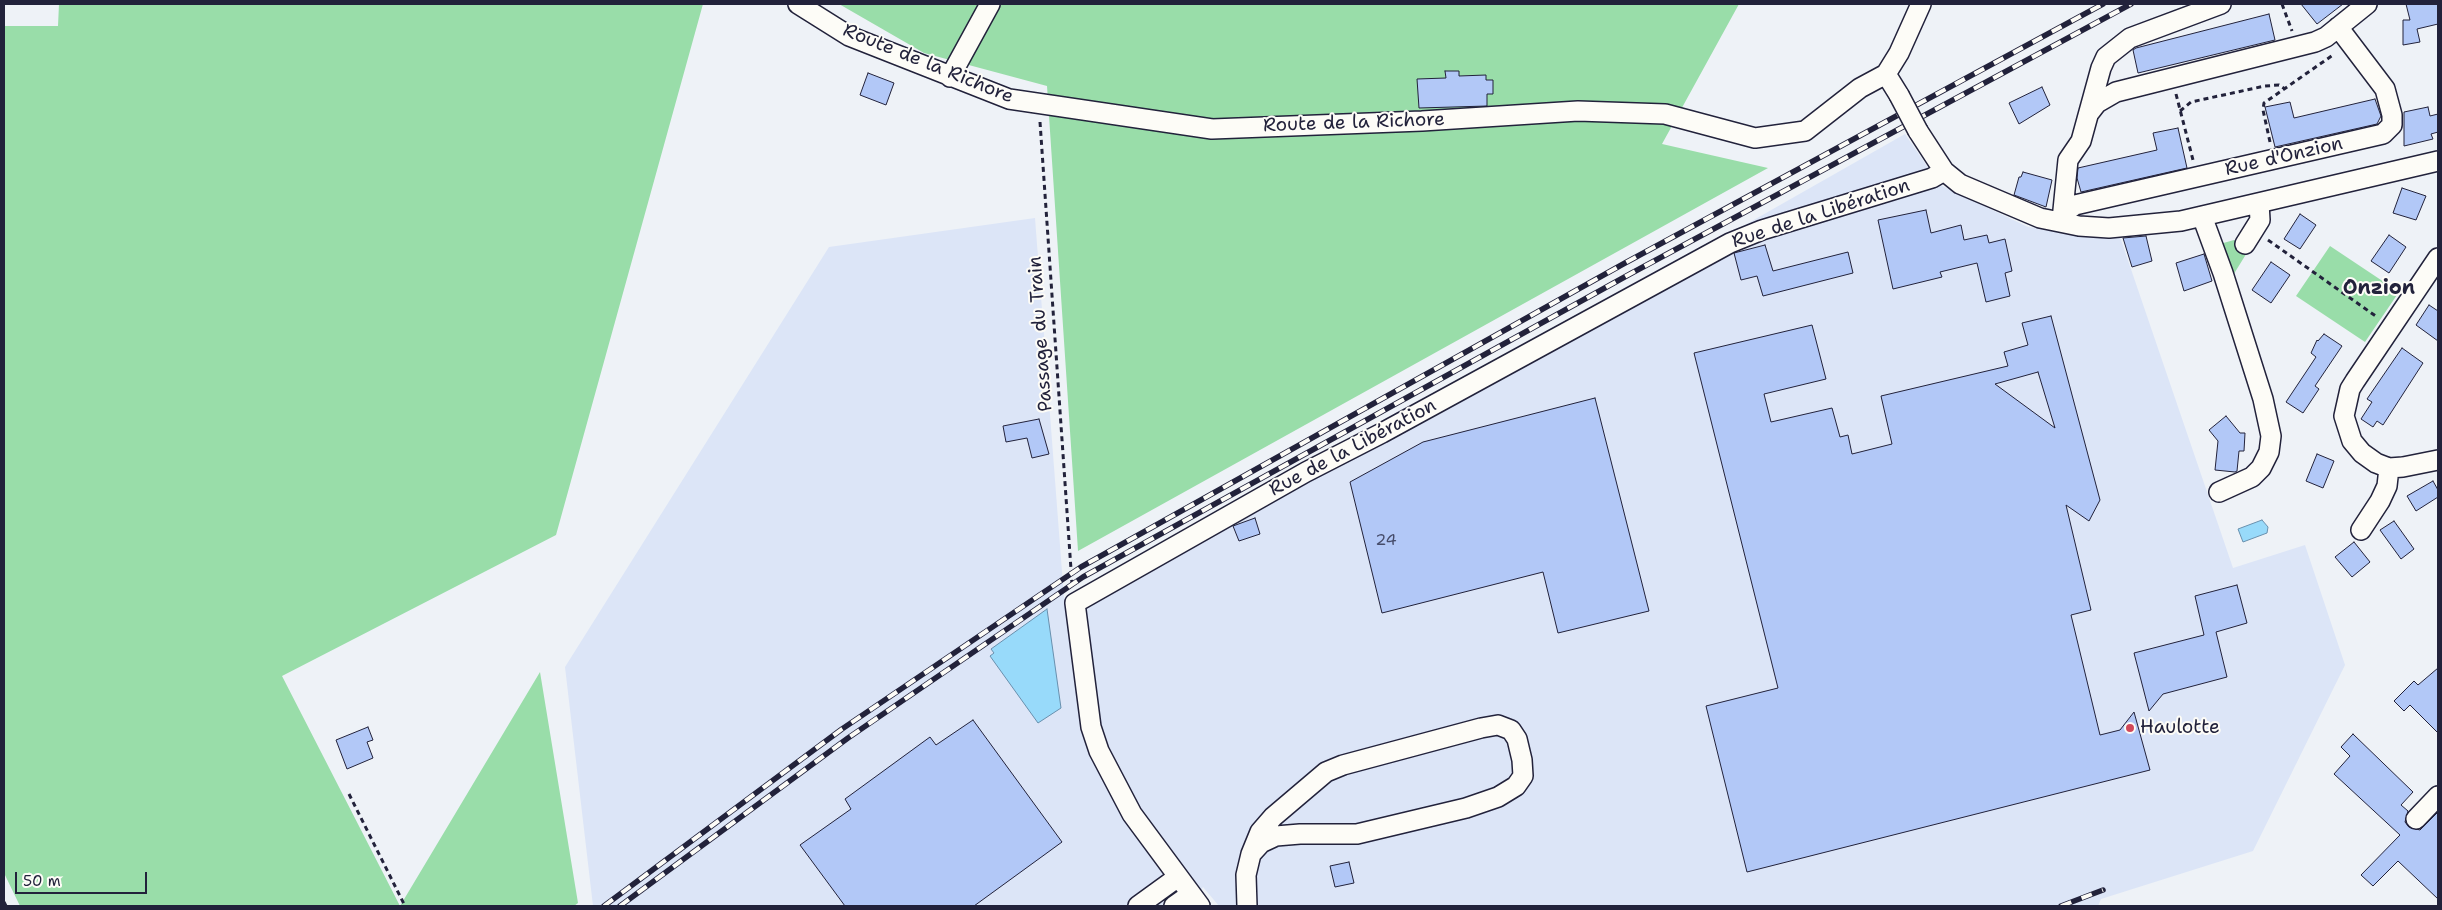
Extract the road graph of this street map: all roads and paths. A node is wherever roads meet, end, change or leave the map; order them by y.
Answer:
1 (798, 4) edge
2 (990, 4) edge
3 (1920, 4) edge
4 (2222, 4) edge
5 (2282, 4) edge
6 (2367, 4) edge
7 (2338, 27) junction
8 (2350, 43) junction
9 (2298, 48) junction
10 (1886, 74) junction
11 (950, 77) junction
12 (2172, 78) junction
13 (2285, 89) junction
14 (1039, 104) junction
15 (2180, 111) junction
16 (2090, 112) junction
17 (2275, 159) junction
18 (2438, 161) edge
19 (1944, 171) junction
20 (2197, 178) junction
21 (2259, 203) junction
22 (2202, 216) junction
23 (2063, 219) junction
24 (2249, 237) joint
25 (2438, 258) edge
26 (2390, 327) junction
27 (2438, 460) edge
28 (2389, 468) junction
29 (2220, 492) dead end
30 (2361, 530) dead end
31 (1070, 562) dead end
32 (349, 794) dead end
33 (2438, 796) edge
34 (2416, 819) dead end
35 (1252, 854) junction
36 (1178, 877) junction
37 (1196, 900) edge
38 (4, 902) edge
39 (6, 906) edge
40 (405, 906) edge
41 (1138, 906) edge
42 (1174, 906) edge
43 (1247, 906) edge

1 - 11 street, Route de la Richore
2 - 11 street
3 - 10 street
4 - 16 street
5 - 9 path
6 - 7 street
7 - 8 street, Rue d'Onzion
7 - 9 street
8 - 13 path
8 - 17 street, Rue d'Onzion
9 - 12 street
10 - 14 street, Route de la Richore
10 - 19 street, Rue d'Onzion, bridge
11 - 14 street, Route de la Richore
12 - 15 path
12 - 16 street
13 - 15 path
13 - 17 path
14 - 31 path, Passage du Train
15 - 20 path
16 - 23 street
17 - 20 street, Rue d'Onzion
18 - 21 street, Rue d'Onzion
19 - 23 street, Rue d'Onzion
19 - 36 street, Rue de la Libération
20 - 23 street, Rue d'Onzion
21 - 22 street, Rue d'Onzion
21 - 24 street
22 - 23 street, Rue d'Onzion
22 - 29 street
24 - 26 path
25 - 26 street
26 - 28 street
27 - 28 street
28 - 30 street
32 - 40 path
33 - 34 street
35 - 35 street
35 - 43 street
36 - 37 street, Rue de la Libération
36 - 41 street
37 - 42 street
38 - 39 path

